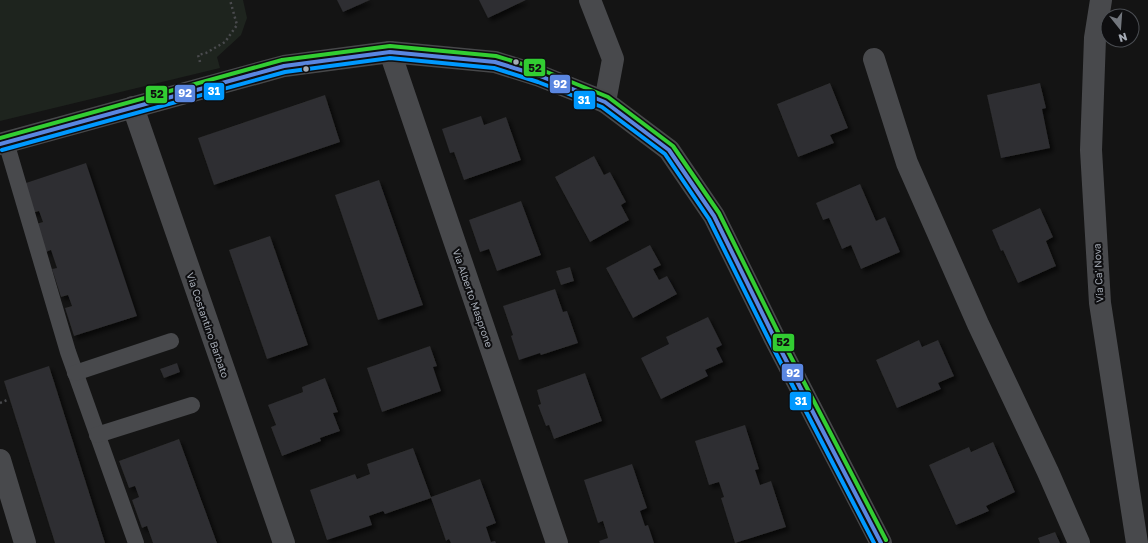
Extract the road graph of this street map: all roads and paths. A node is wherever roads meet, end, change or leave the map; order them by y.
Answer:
1 (230, 0) edge
2 (590, 0) edge
3 (1101, 0) edge
4 (390, 52) junction
5 (874, 59) dead end
6 (208, 86) junction
7 (605, 102) junction
8 (133, 107) junction
9 (3, 143) edge
10 (171, 342) dead end
11 (75, 373) junction
12 (7, 400) dead end
13 (0, 403) edge
14 (192, 405) dead end
15 (97, 435) junction
16 (0, 460) edge
17 (25, 543) edge
18 (136, 543) edge
19 (284, 543) edge
20 (557, 543) edge
21 (882, 543) edge
22 (1079, 543) edge
23 (1137, 543) edge

1 - 6 path
2 - 7 street
3 - 23 street, Via Ca' Nova
4 - 6 street
4 - 7 street
4 - 20 street, Via Alberto Masprone
5 - 22 street
6 - 8 street
7 - 21 street
8 - 9 street
8 - 19 street, Via Costantino Barbato
9 - 11 lane
10 - 11 lane
11 - 15 lane
12 - 13 path
14 - 15 lane
15 - 18 lane
16 - 17 street

